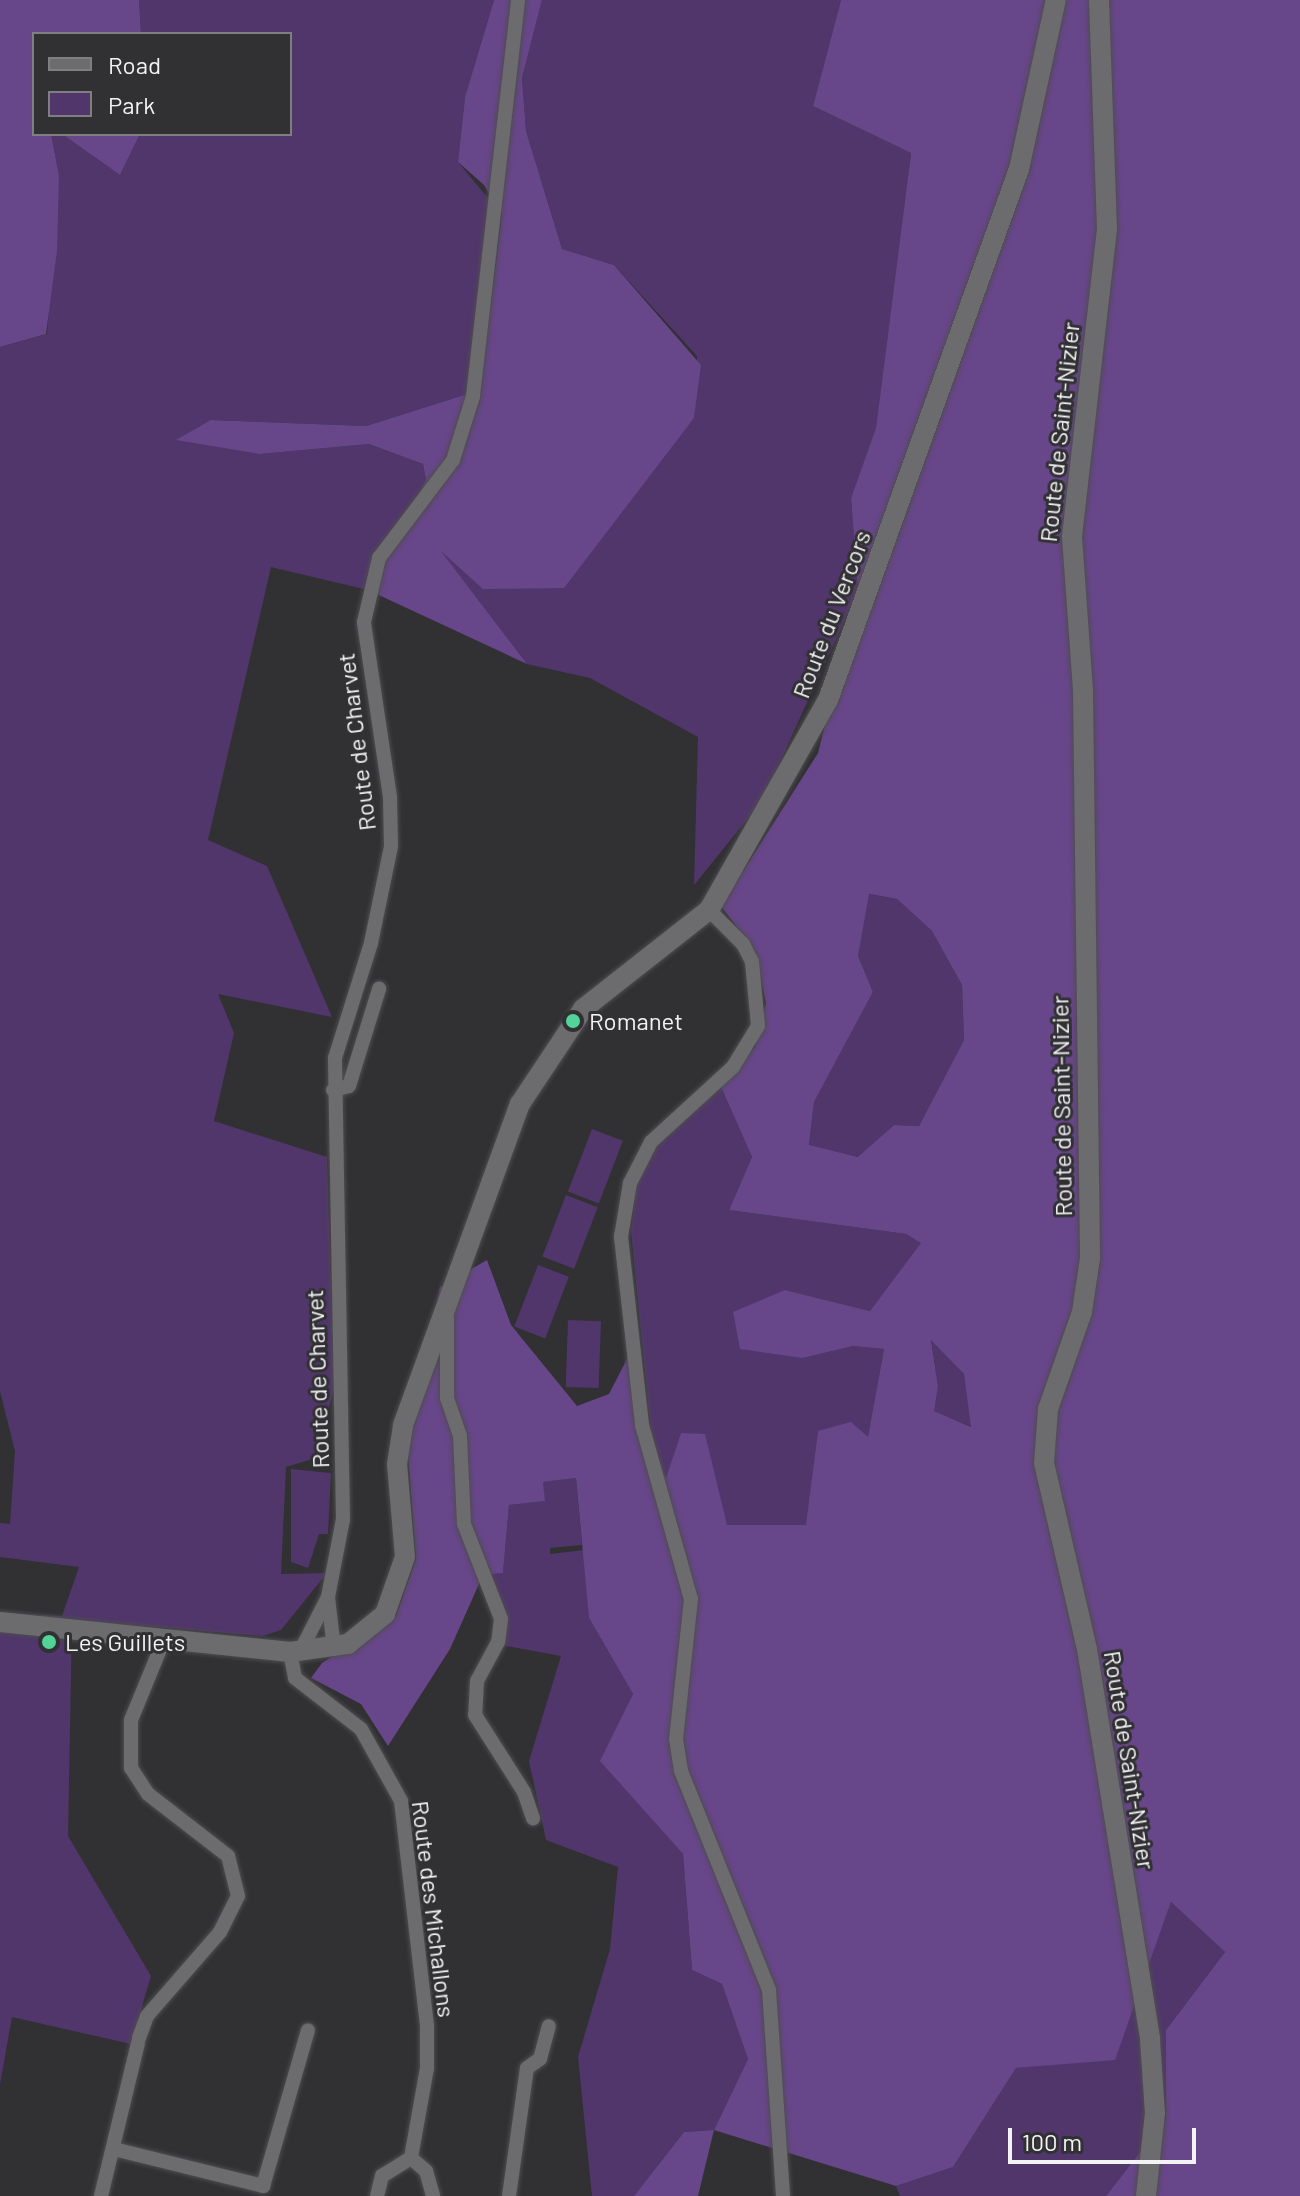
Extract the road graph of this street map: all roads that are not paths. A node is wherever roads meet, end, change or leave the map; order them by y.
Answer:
1 (518, 0) edge
2 (1056, 0) edge
3 (1099, 0) edge
4 (709, 910) junction
5 (379, 989) dead end
6 (333, 1090) junction
7 (447, 1298) junction
8 (328, 1597) junction
9 (1, 1621) edge
10 (163, 1642) junction
11 (334, 1649) junction
12 (295, 1652) junction
13 (533, 1818) dead end
14 (549, 2026) dead end
15 (308, 2030) dead end
16 (114, 2149) junction
17 (411, 2158) junction
18 (101, 2196) edge
19 (377, 2196) edge
20 (433, 2196) edge
21 (509, 2196) edge
22 (783, 2196) edge
23 (1146, 2196) edge

1 - 6 street, Route de Charvet
2 - 4 main road, Route du Vercors
3 - 23 main road, Route de Saint-Nizier
4 - 7 main road, Route du Vercors
4 - 22 street
5 - 6 street
6 - 8 street, Route de Charvet
7 - 11 main road, Route du Vercors
7 - 13 street
8 - 11 street, Route de Charvet
8 - 12 street, Route de Charvet
9 - 10 main road
10 - 12 main road
10 - 16 street
11 - 12 main road
12 - 17 street, Route des Michallons
14 - 21 street
15 - 16 street
16 - 18 street
17 - 19 street
17 - 20 street

